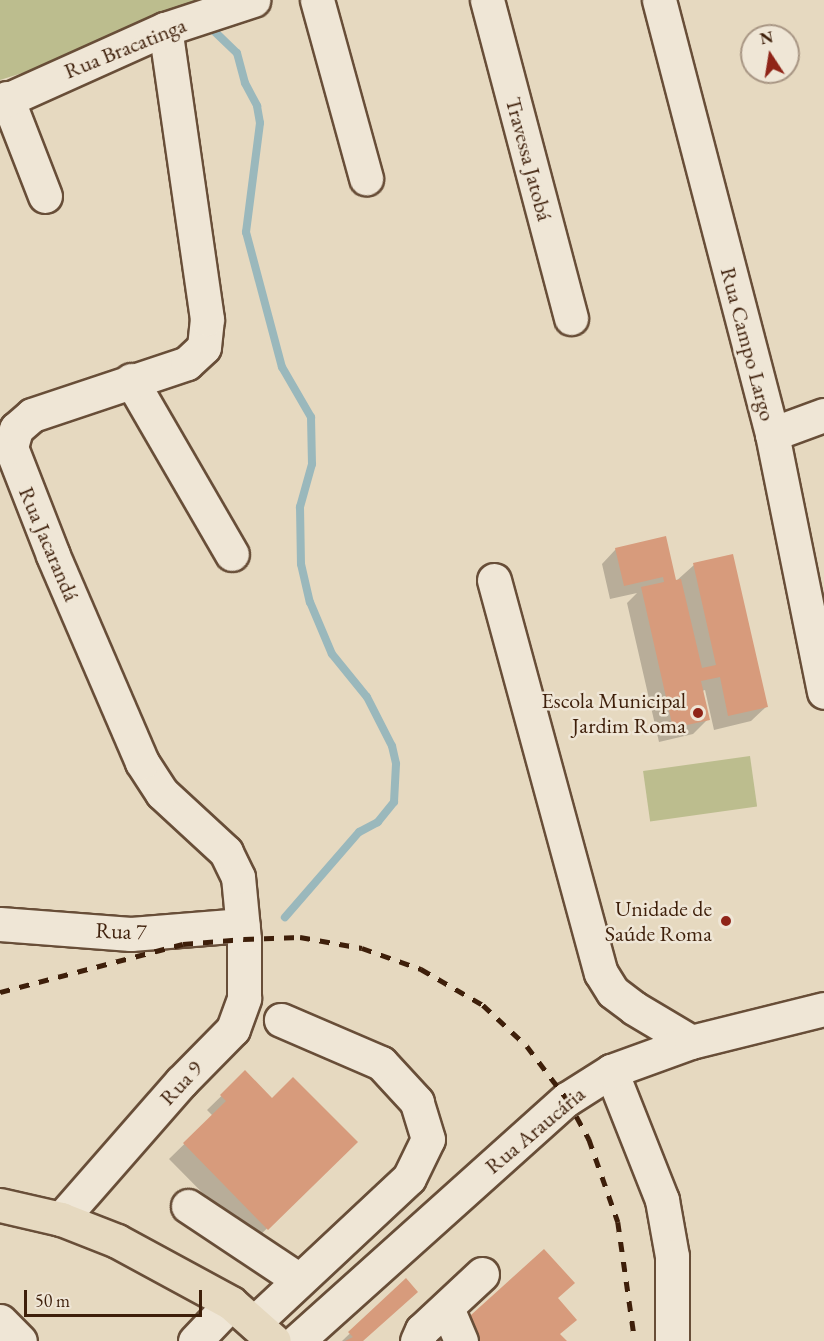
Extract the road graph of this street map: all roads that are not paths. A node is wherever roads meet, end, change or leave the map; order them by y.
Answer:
1 (253, 0) edge
2 (316, 0) edge
3 (487, 0) edge
4 (659, 0) edge
5 (165, 28) junction
6 (3, 100) edge
7 (366, 178) dead end
8 (45, 196) dead end
9 (571, 318) dead end
10 (131, 380) junction
11 (824, 415) edge
12 (772, 434) junction
13 (232, 554) dead end
14 (494, 580) dead end
15 (824, 692) edge
16 (0, 924) edge
17 (243, 926) junction
18 (824, 1009) edge
19 (280, 1020) dead end
20 (691, 1042) junction
21 (611, 1071) junction
22 (0, 1205) edge
23 (188, 1206) dead end
24 (61, 1219) junction
25 (482, 1274) dead end
26 (298, 1279) junction
27 (447, 1308) junction
28 (0, 1321) edge
29 (253, 1322) edge
30 (20, 1341) edge
31 (195, 1341) edge
32 (297, 1341) edge
33 (417, 1341) edge
34 (461, 1341) edge
35 (672, 1341) edge

1 - 5 street, Rua Bracatinga
2 - 7 street
3 - 9 street, Travessa Jatobá
4 - 12 street, Rua Campo Largo
5 - 6 street, Rua Bracatinga
5 - 10 street, Rua Jacarandá
6 - 8 street
10 - 13 street
10 - 17 street, Rua Jacarandá
11 - 12 street
12 - 15 street, Rua Campo Largo
14 - 20 street
16 - 17 street, Rua 7
17 - 24 street, Rua 9
18 - 20 street, Rua Araucária
19 - 26 street
20 - 21 street, Rua Araucária
21 - 32 street, Rua Araucária
21 - 35 street
22 - 24 main road
23 - 26 street
24 - 29 main road
25 - 27 street
26 - 29 street
27 - 33 street
27 - 34 street
28 - 30 street
29 - 31 street

